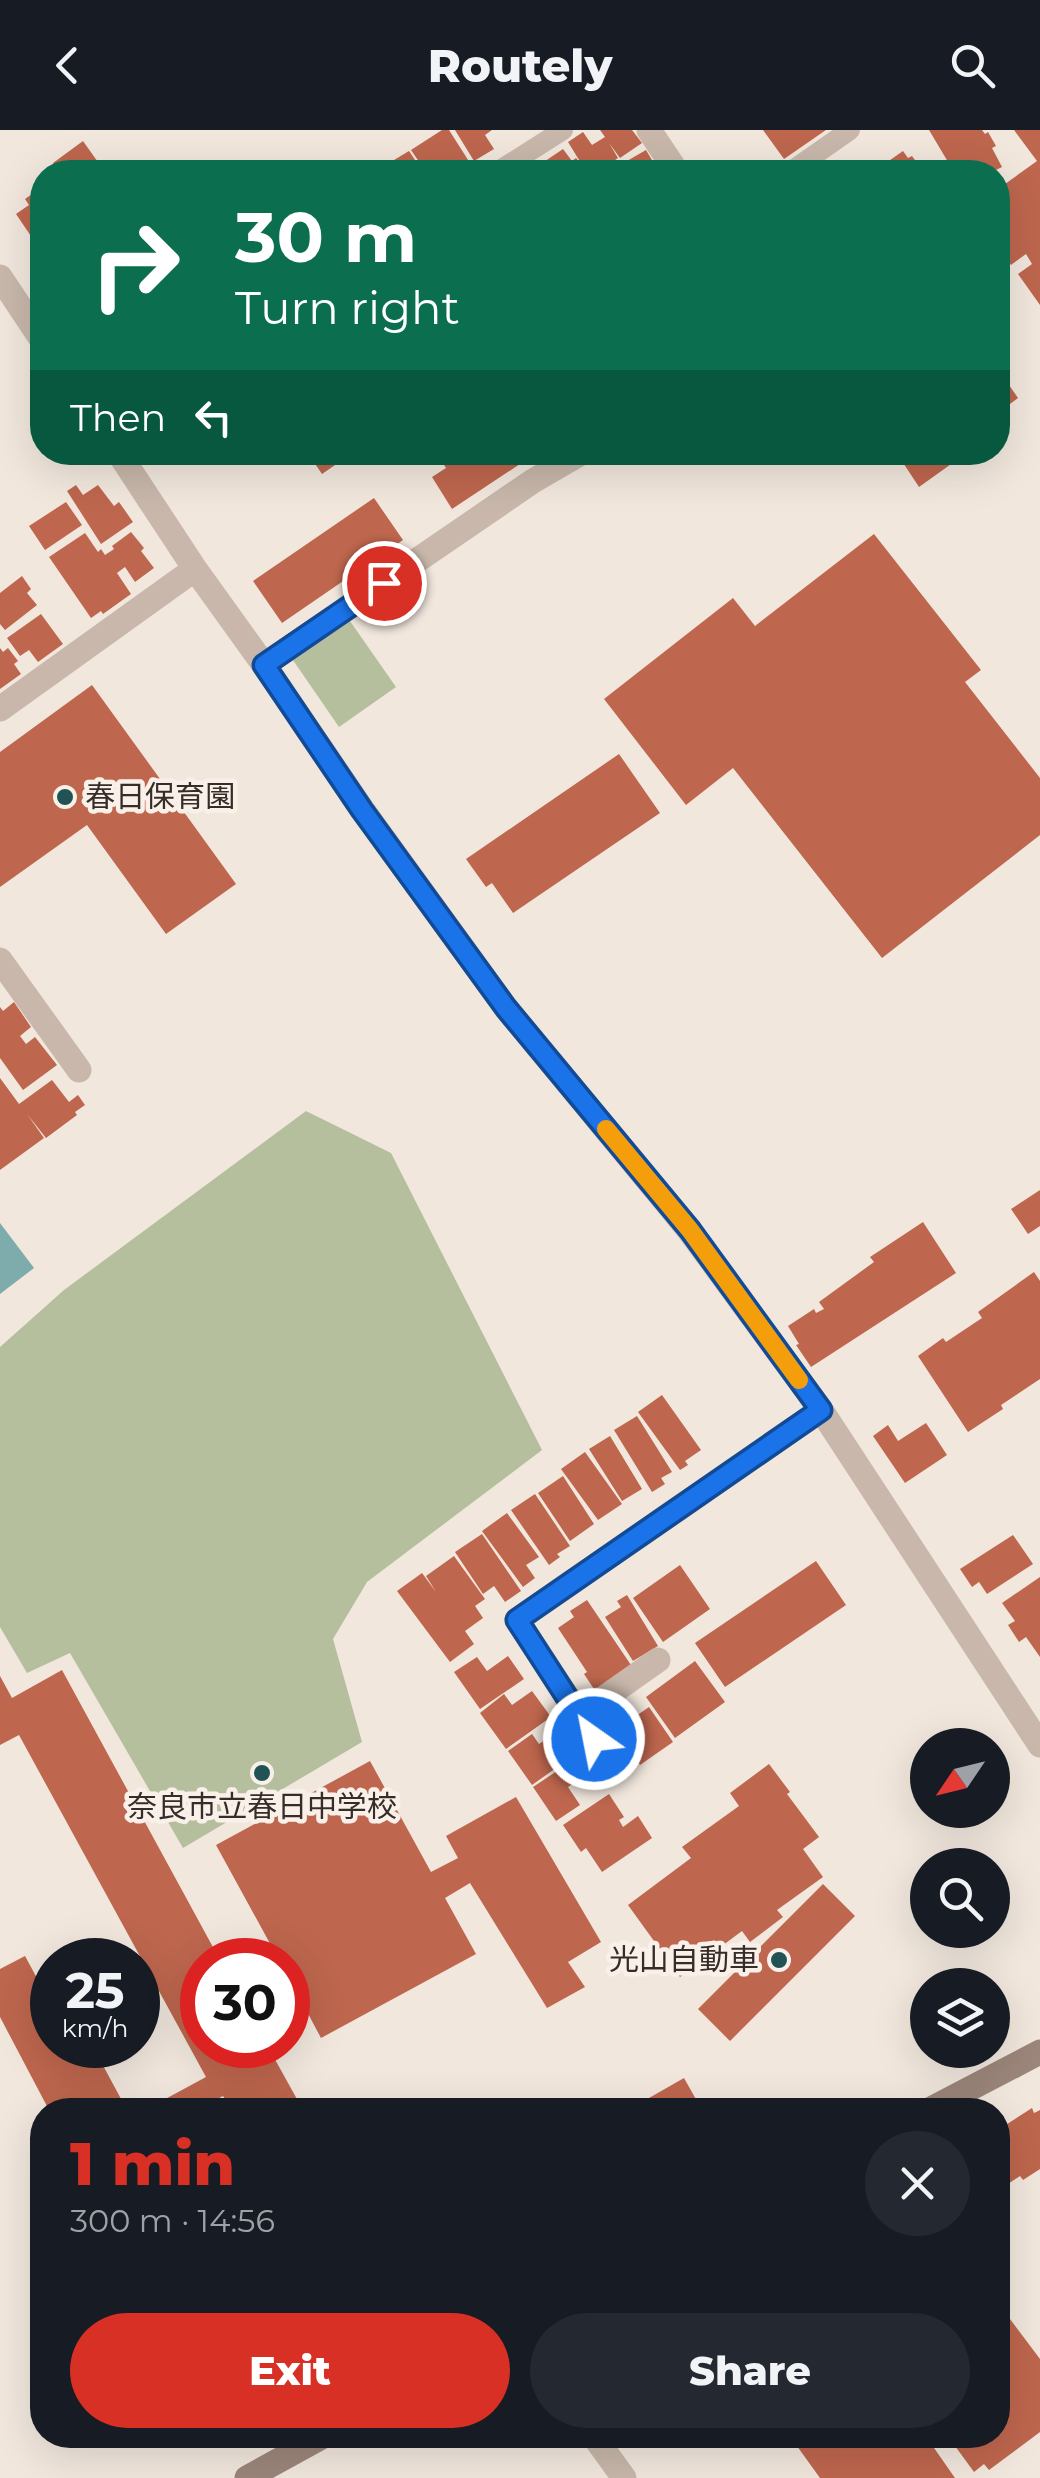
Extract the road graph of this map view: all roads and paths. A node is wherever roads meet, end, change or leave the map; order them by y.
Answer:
1 (563, 130) edge
2 (649, 130) edge
3 (850, 130) edge
4 (515, 160) edge
5 (669, 160) edge
6 (807, 160) edge
7 (0, 277) edge
8 (30, 322) edge
9 (126, 465) edge
10 (561, 465) edge
11 (194, 569) junction
12 (264, 665) junction
13 (0, 709) edge
14 (0, 960) edge
15 (78, 1070) dead end
16 (821, 1410) junction
17 (658, 1660) dead end
18 (580, 1715) junction
19 (1040, 1745) edge
20 (610, 1762) dead end
21 (1037, 2059) edge
22 (954, 2098) edge
23 (301, 2448) edge
24 (602, 2448) edge
25 (248, 2478) edge
26 (624, 2478) edge

1 - 4 lane
2 - 5 street
3 - 6 lane
7 - 8 street
9 - 11 street
10 - 12 street
11 - 12 street
11 - 13 street
12 - 16 street
14 - 15 street
16 - 18 street
16 - 19 street
17 - 18 street
18 - 20 street
21 - 22 main road
23 - 25 main road
24 - 26 street

